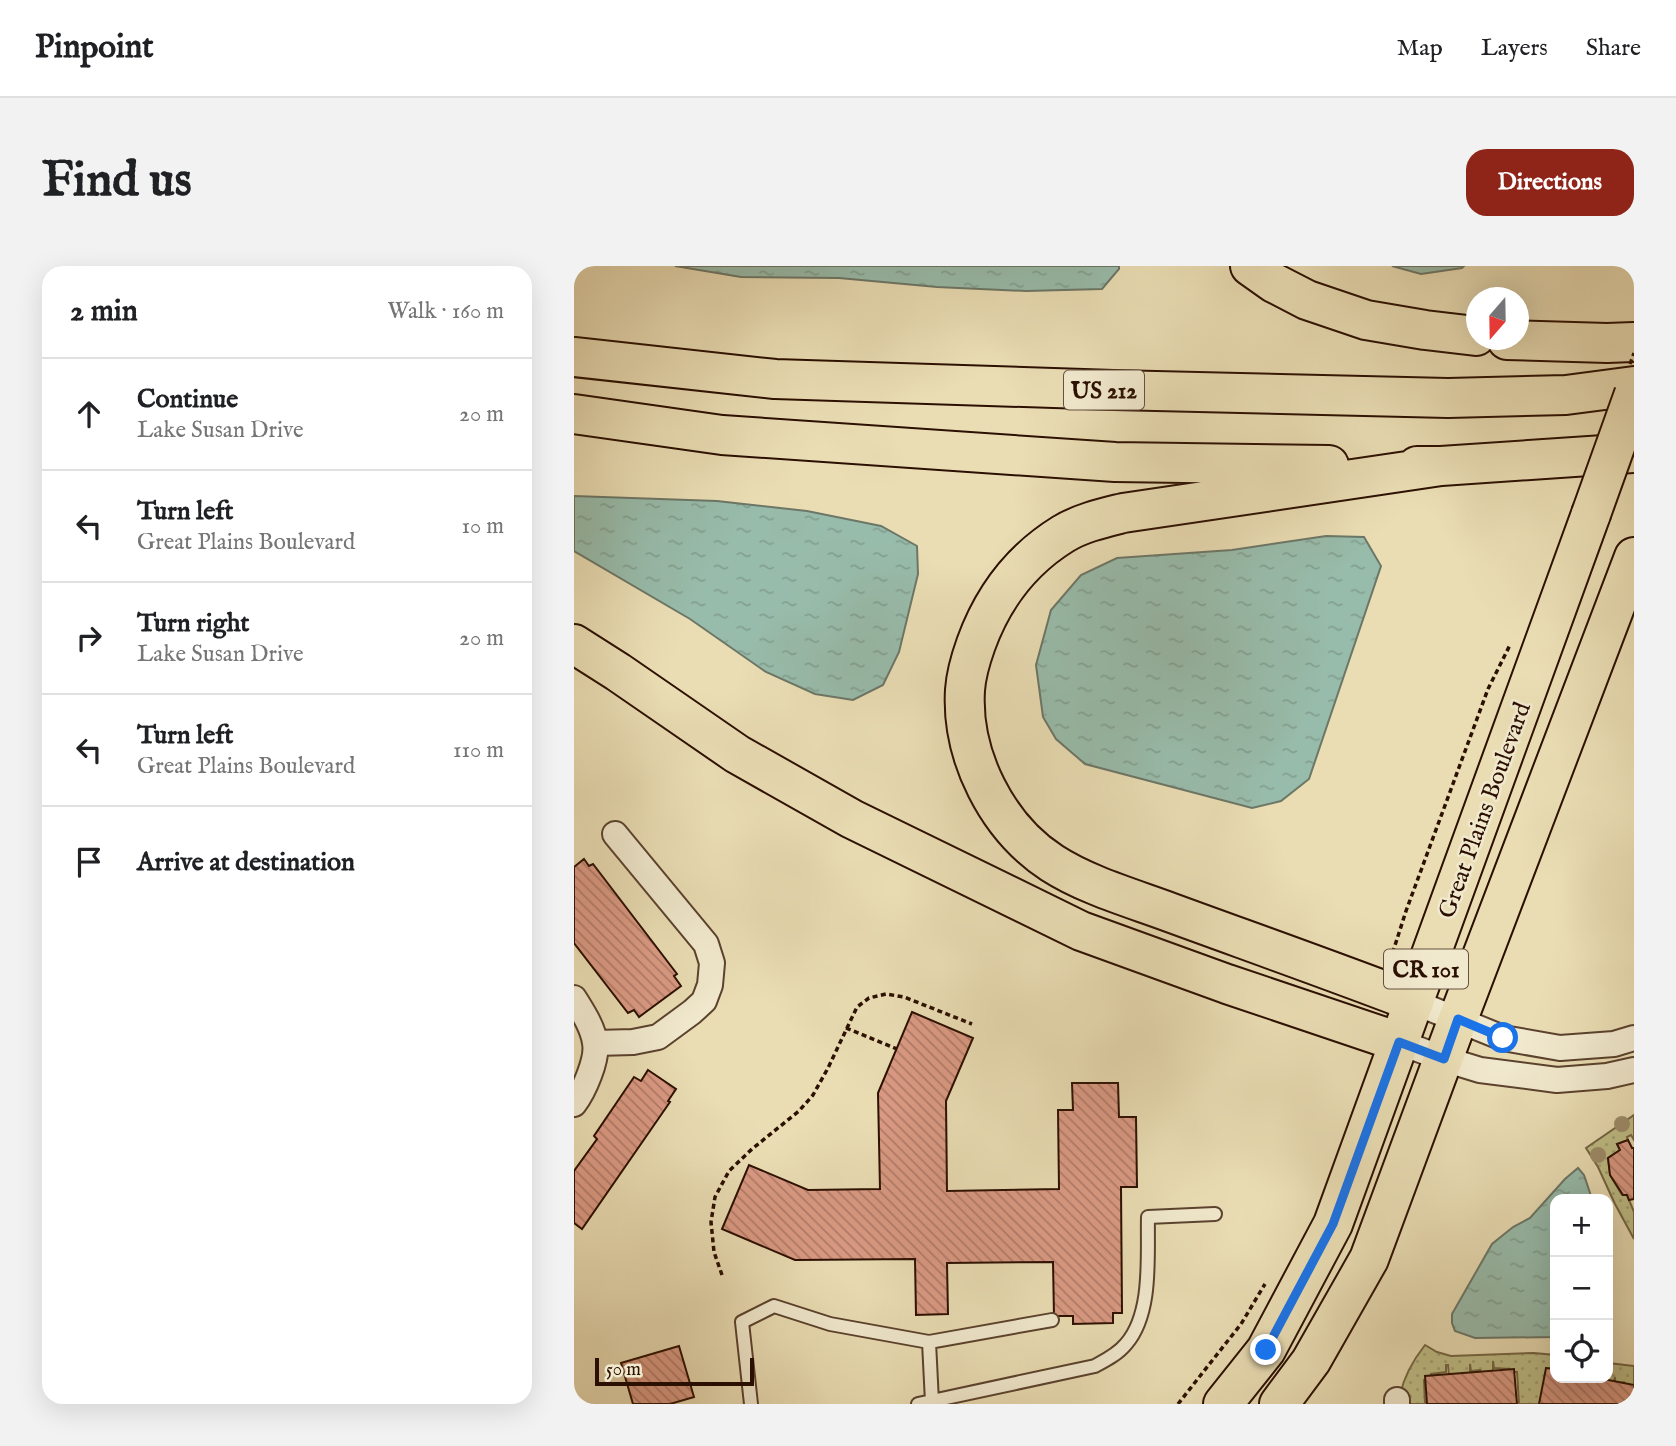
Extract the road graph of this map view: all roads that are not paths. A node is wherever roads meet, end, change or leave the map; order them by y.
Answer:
1 (1250, 266) edge
2 (1466, 335) edge
3 (1529, 341) edge
4 (1634, 342) edge
5 (574, 357) edge
6 (1634, 386) edge
7 (1634, 394) edge
8 (574, 414) edge
9 (1634, 453) edge
10 (1441, 466) junction
11 (1634, 557) edge
12 (574, 644) edge
13 (615, 834) dead end
14 (574, 998) edge
15 (1414, 1002) junction
16 (1458, 1019) junction
17 (1634, 1038) edge
18 (1399, 1042) junction
19 (596, 1044) junction
20 (1444, 1059) junction
21 (1634, 1070) edge
22 (574, 1104) edge
23 (1214, 1214) dead end
24 (1052, 1320) dead end
25 (929, 1342) junction
26 (932, 1402) junction
27 (751, 1404) edge
28 (918, 1404) edge
29 (1223, 1404) edge
30 (1279, 1404) edge

1 - 2 main road
3 - 4 main road
5 - 6 main road, US 212
7 - 15 main road, Great Plains Boulevard / CR 101, bridge
8 - 10 main road
9 - 10 main road
10 - 15 main road
11 - 16 main road, Great Plains Boulevard / CR 101
12 - 18 main road
13 - 19 street
14 - 19 street
15 - 16 street
15 - 18 main road, Great Plains Boulevard / CR 101
16 - 17 street
16 - 20 main road, Great Plains Boulevard / CR 101
18 - 20 street
18 - 29 main road, Great Plains Boulevard / CR 101
19 - 22 street
20 - 21 street
20 - 30 main road, Great Plains Boulevard / CR 101
23 - 26 lane
24 - 25 lane
25 - 26 lane
25 - 27 lane
26 - 28 lane

